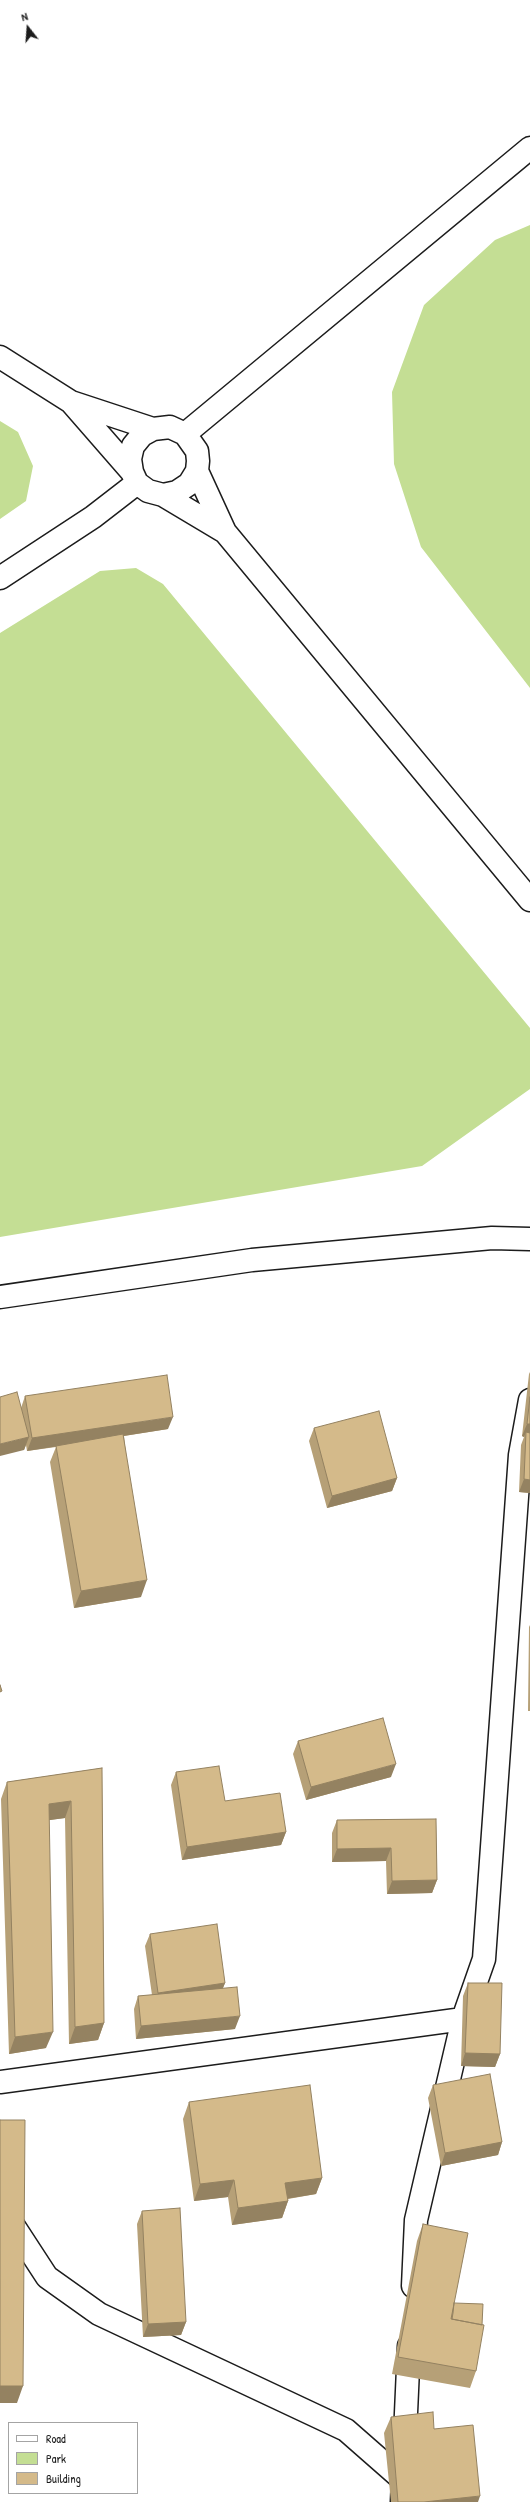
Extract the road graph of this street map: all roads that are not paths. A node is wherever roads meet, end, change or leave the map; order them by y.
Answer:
1 (530, 148) edge
2 (0, 357) edge
3 (71, 402) junction
4 (153, 429) junction
5 (185, 434) junction
6 (197, 471) junction
7 (135, 477) junction
8 (162, 495) junction
9 (224, 532) junction
10 (0, 578) edge
11 (530, 900) edge
12 (530, 1239) edge
13 (0, 1297) edge
14 (530, 1400) edge
15 (463, 2019) junction
16 (0, 2082) edge
17 (0, 2196) edge
18 (402, 2480) junction
19 (402, 2502) edge

1 - 5 street
2 - 3 street
3 - 4 street
3 - 7 street
4 - 5 street
4 - 7 street
5 - 6 street
6 - 8 street
6 - 9 street
7 - 8 street
7 - 10 street
8 - 9 street
9 - 11 street
12 - 13 street
14 - 15 street
15 - 16 street
15 - 18 street
17 - 18 street
18 - 19 street

